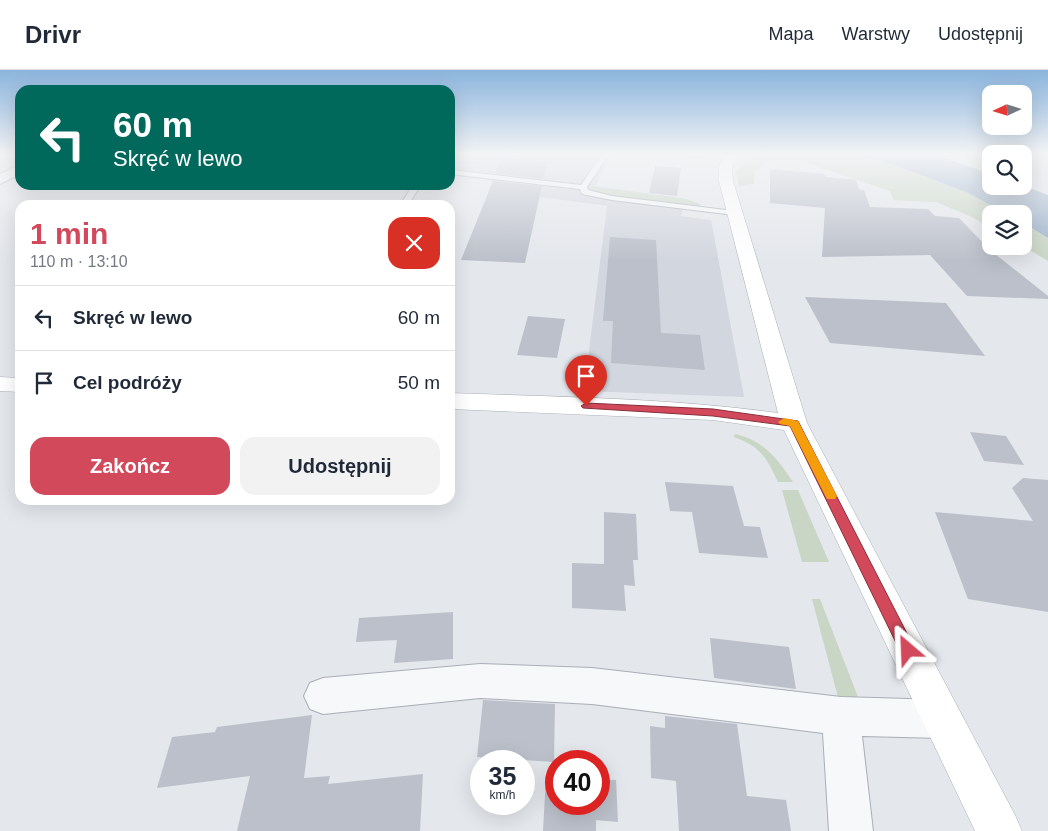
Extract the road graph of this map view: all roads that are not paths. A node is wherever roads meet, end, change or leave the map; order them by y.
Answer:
1 (584, 190) edge
2 (729, 190) edge
3 (734, 213) junction
4 (0, 384) edge
5 (15, 385) edge
6 (455, 401) edge
7 (794, 423) junction
8 (323, 696) dead end
9 (840, 716) junction
10 (942, 719) junction
11 (851, 831) edge
12 (999, 831) edge

1 - 3 lane
2 - 3 street
3 - 7 street
4 - 5 street
6 - 7 street
7 - 10 street
8 - 9 street
9 - 10 street
9 - 11 street
10 - 12 street

